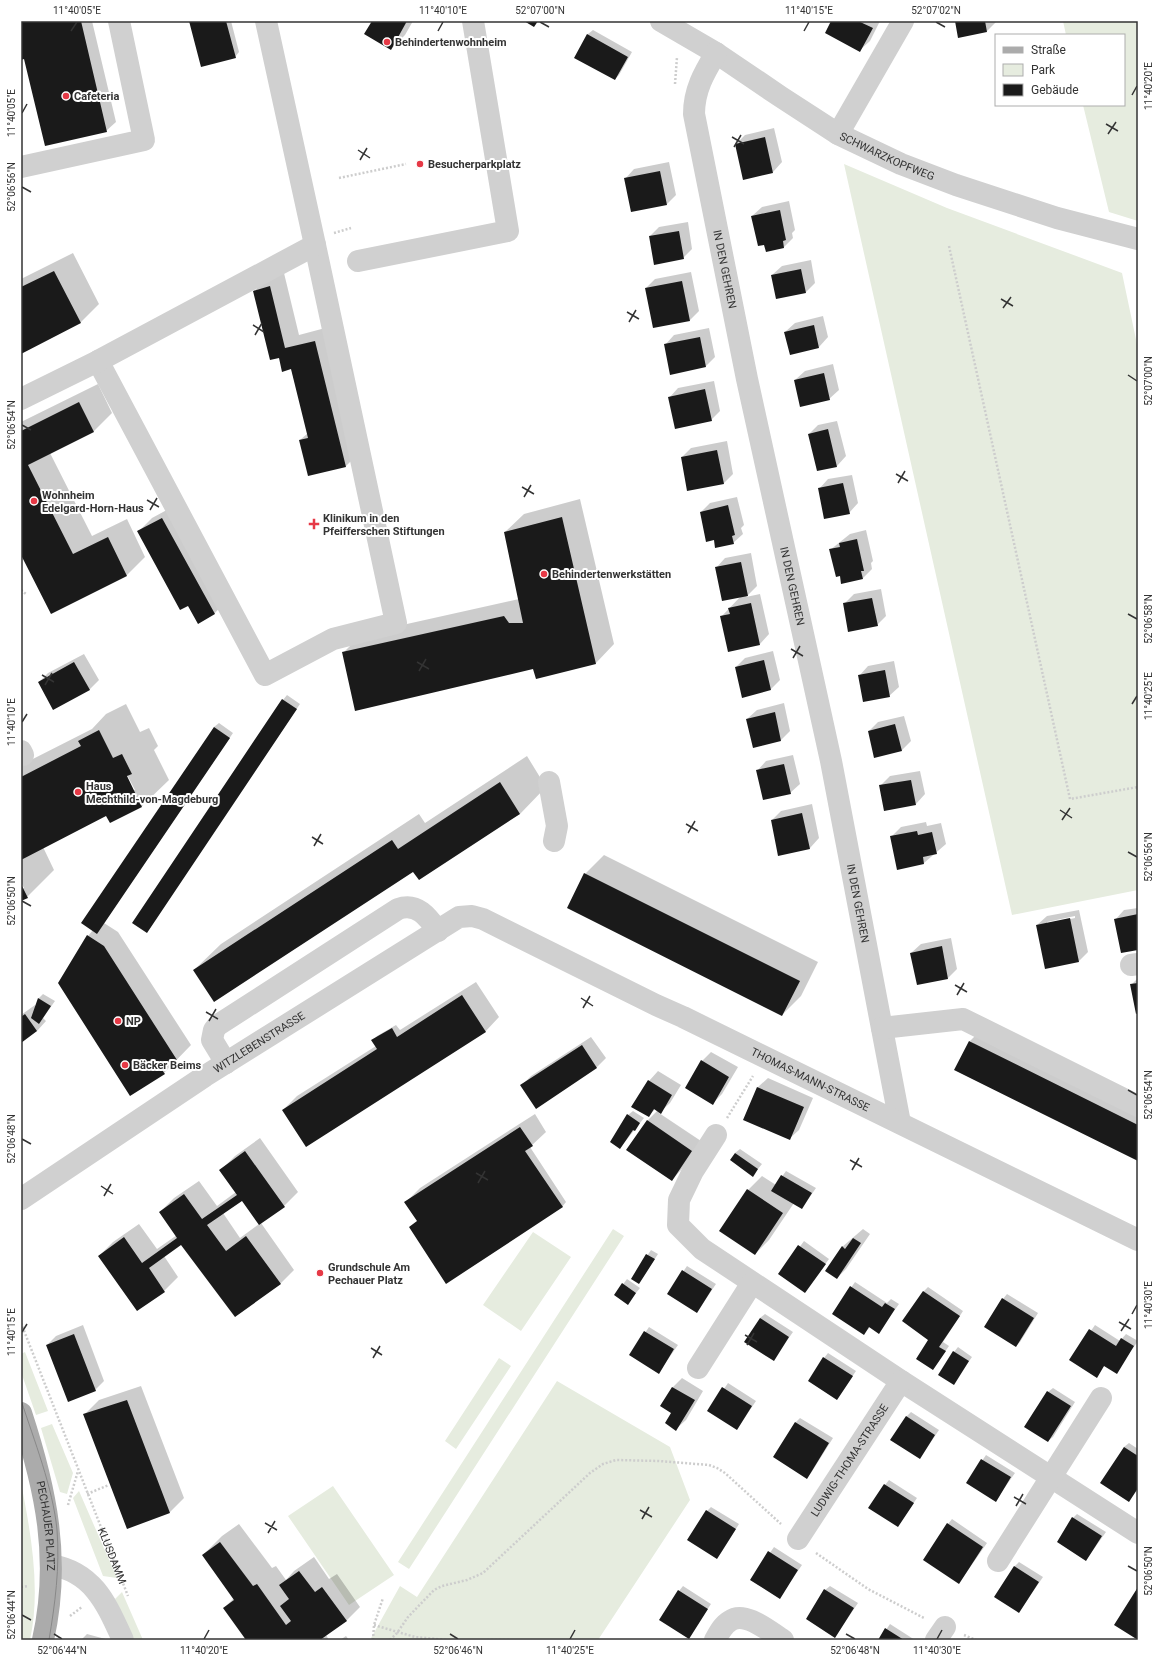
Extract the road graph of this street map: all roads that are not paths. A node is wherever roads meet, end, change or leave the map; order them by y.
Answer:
1 (119, 21) edge
2 (266, 21) edge
3 (472, 21) edge
4 (661, 21) edge
5 (903, 21) edge
6 (716, 53) junction
7 (838, 134) junction
8 (21, 167) edge
9 (1138, 238) edge
10 (315, 245) junction
11 (358, 261) dead end
12 (98, 361) junction
13 (21, 399) edge
14 (549, 782) dead end
15 (554, 842) dead end
16 (483, 919) joint
17 (438, 931) junction
18 (882, 1028) junction
19 (226, 1063) junction
20 (1138, 1106) edge
21 (900, 1123) junction
22 (716, 1135) road end
23 (21, 1198) edge
24 (1138, 1240) edge
25 (752, 1283) junction
26 (698, 1368) dead end
27 (901, 1381) junction
28 (1101, 1398) dead end
29 (21, 1413) edge
30 (1051, 1477) junction
31 (1138, 1533) edge
32 (798, 1538) road end
33 (998, 1560) dead end
34 (51, 1565) junction
35 (44, 1640) edge
36 (123, 1640) edge
37 (715, 1640) edge
38 (783, 1640) edge

1 - 8 street
2 - 10 street
3 - 11 street
4 - 6 street, SCHWARZKOPFWEG
5 - 7 street
6 - 7 street, SCHWARZKOPFWEG
6 - 18 street, IN DEN GEHREN
7 - 9 street, SCHWARZKOPFWEG
10 - 12 street
10 - 12 street
12 - 13 street
14 - 15 street
16 - 17 street, WITZLEBENSTRASSE
16 - 21 street, THOMAS-MANN-STRASSE
17 - 19 street, WITZLEBENSTRASSE
17 - 19 street
18 - 20 street
18 - 21 street, IN DEN GEHREN
19 - 23 street, WITZLEBENSTRASSE
21 - 24 street, THOMAS-MANN-STRASSE
22 - 25 street
25 - 26 street
25 - 27 street
27 - 30 street
27 - 32 street, LUDWIG-THOMA-STRASSE
28 - 30 street
29 - 34 main road, PECHAUER PLATZ
30 - 31 street
30 - 33 street
34 - 35 main road, PECHAUER PLATZ
34 - 36 street
37 - 38 street

